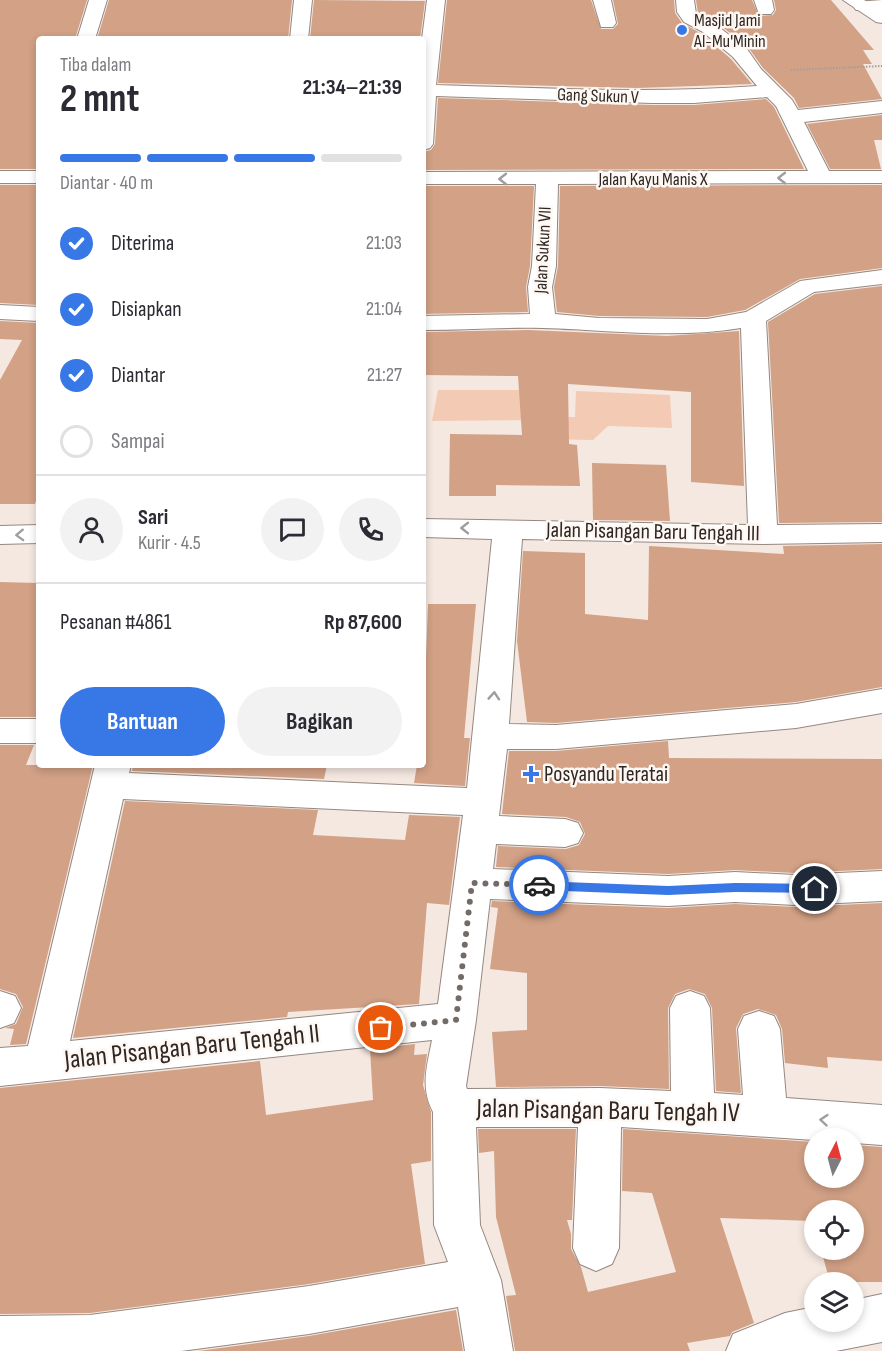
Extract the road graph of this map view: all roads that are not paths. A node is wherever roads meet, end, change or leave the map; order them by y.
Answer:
1 (98, 0) edge
2 (303, 0) edge
3 (436, 0) edge
4 (602, 0) edge
5 (685, 0) edge
6 (857, 3) edge
7 (882, 4) edge
8 (882, 18) edge
9 (607, 23) dead end
10 (87, 36) edge
11 (299, 36) edge
12 (426, 90) edge
13 (774, 92) junction
14 (882, 107) edge
15 (426, 111) joint
16 (450, 112) dead end
17 (791, 117) junction
18 (0, 177) edge
19 (34, 177) edge
20 (882, 177) edge
21 (426, 178) edge
22 (822, 178) junction
23 (547, 179) junction
24 (882, 277) edge
25 (36, 309) edge
26 (0, 312) edge
27 (753, 318) junction
28 (543, 321) junction
29 (426, 324) edge
30 (426, 528) edge
31 (508, 528) junction
32 (882, 533) edge
33 (36, 534) edge
34 (0, 535) edge
35 (763, 535) junction
36 (882, 701) edge
37 (0, 731) edge
38 (36, 731) edge
39 (491, 736) junction
40 (111, 775) edge
41 (481, 815) junction
42 (565, 833) dead end
43 (472, 883) junction
44 (882, 886) edge
45 (690, 1008) dead end
46 (456, 1020) junction
47 (759, 1029) dead end
48 (45, 1062) junction
49 (0, 1067) edge
50 (454, 1106) junction
51 (600, 1107) junction
52 (693, 1111) junction
53 (766, 1114) junction
54 (882, 1125) edge
55 (596, 1248) dead end
56 (478, 1280) junction
57 (882, 1318) edge
58 (0, 1340) edge
59 (489, 1351) edge
60 (750, 1351) edge

1 - 10 street
2 - 11 street
3 - 12 street
4 - 9 street
5 - 13 street
6 - 7 street
6 - 8 street
12 - 13 street, Gang Sukun V
12 - 15 street
13 - 17 street
14 - 17 street
15 - 16 street
17 - 22 street
18 - 19 street
20 - 22 street, Jalan Kayu Manis X
23 -> 21 street, Jalan Kayu Manis X
22 -> 23 street, Jalan Kayu Manis X
23 - 28 street, Jalan Sukun VII
24 - 27 street
25 - 26 street
27 - 28 street
27 - 35 street
28 - 29 street
31 -> 30 street, Jalan Pisangan Baru Tengah III
31 - 35 street, Jalan Pisangan Baru Tengah III
39 -> 31 street, Jalan Pisangan Baru Tengah IV
32 - 35 street, Jalan Pisangan Baru Tengah III
33 -> 34 street
36 - 39 street
37 - 38 street
39 - 41 street, Jalan Pisangan Baru Tengah IV
40 - 41 street
40 - 48 street
41 - 42 street
41 - 43 street, Jalan Pisangan Baru Tengah IV
43 - 44 street
43 - 46 street, Jalan Pisangan Baru Tengah IV
45 - 52 street
46 - 48 street, Jalan Pisangan Baru Tengah II
46 - 50 street, Jalan Pisangan Baru Tengah IV
47 - 53 street
48 - 49 street, Jalan Pisangan Baru Tengah II
50 - 51 street, Jalan Pisangan Baru Tengah IV
50 - 56 street
51 - 52 street, Jalan Pisangan Baru Tengah IV
51 - 55 street
52 - 53 street, Jalan Pisangan Baru Tengah IV
54 -> 53 street, Jalan Pisangan Baru Tengah IV
56 - 58 street
56 - 59 street
57 - 60 street

